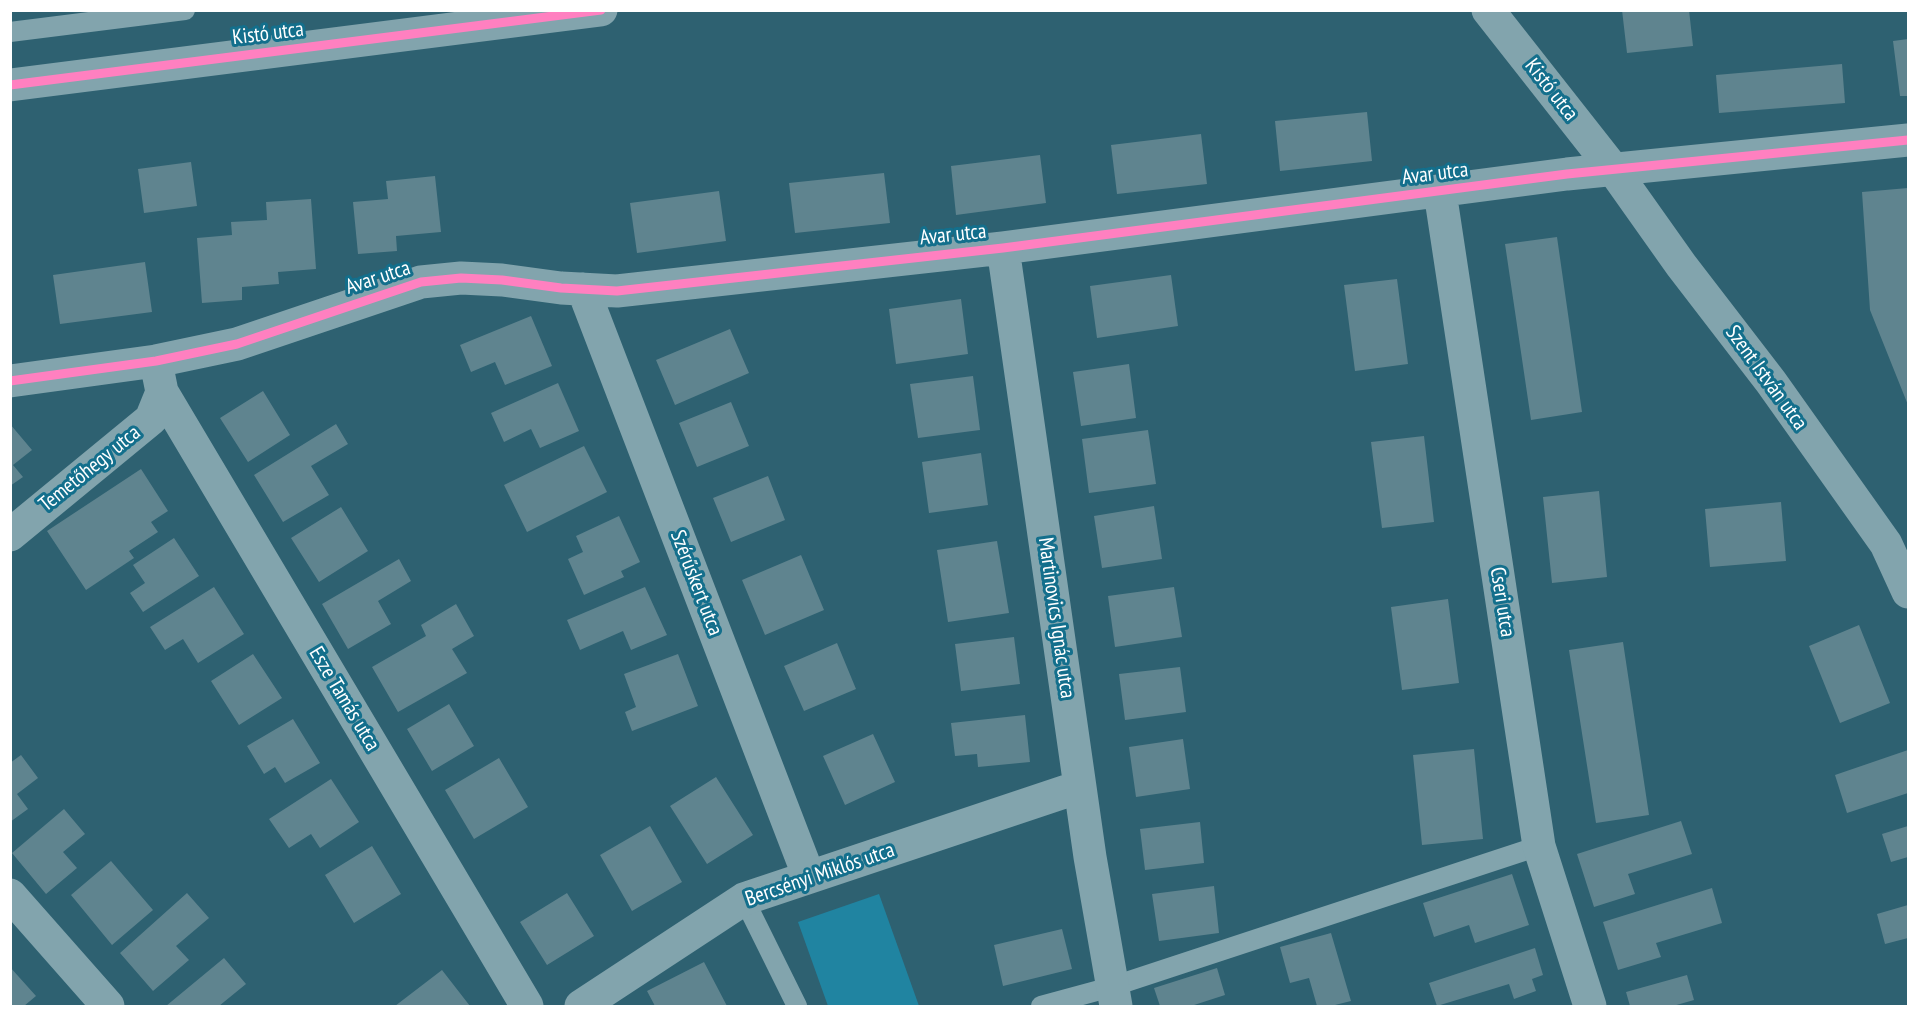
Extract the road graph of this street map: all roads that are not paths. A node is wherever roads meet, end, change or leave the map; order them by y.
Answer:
1 (185, 10) edge
2 (601, 10) edge
3 (1488, 10) edge
4 (10, 32) edge
5 (10, 85) edge
6 (1908, 140) edge
7 (1613, 169) junction
8 (1440, 192) junction
9 (1003, 248) junction
10 (583, 289) junction
11 (159, 376) junction
12 (10, 381) edge
13 (10, 535) edge
14 (1908, 592) edge
15 (1080, 787) junction
16 (1539, 846) junction
17 (810, 876) junction
18 (10, 895) edge
19 (744, 899) junction
20 (1114, 997) edge
21 (108, 1006) edge
22 (527, 1006) edge
23 (581, 1006) edge
24 (796, 1006) edge
25 (1041, 1006) edge
26 (1590, 1006) edge

1 - 4 lane
2 - 5 street, Kistó utca
3 - 7 street, Kistó utca
6 - 7 street, Avar utca
7 - 8 street, Avar utca
7 - 14 street, Szent István utca
8 - 9 street, Avar utca
8 - 16 street, Cseri utca
9 - 10 street, Avar utca
9 - 15 street, Martinovics Ignác utca
10 - 11 street, Avar utca
10 - 17 street, Szérűskert utca
11 - 12 street, Avar utca
11 - 13 street, Temetőhegy utca
11 - 22 street, Esze Tamás utca
15 - 17 street, Bercsényi Miklós utca
15 - 20 street, Martinovics Ignác utca
16 - 20 lane
16 - 26 street, Cseri utca
17 - 19 street, Bercsényi Miklós utca
18 - 21 street
19 - 23 street, Bercsényi Miklós utca
19 - 24 lane
20 - 25 lane

